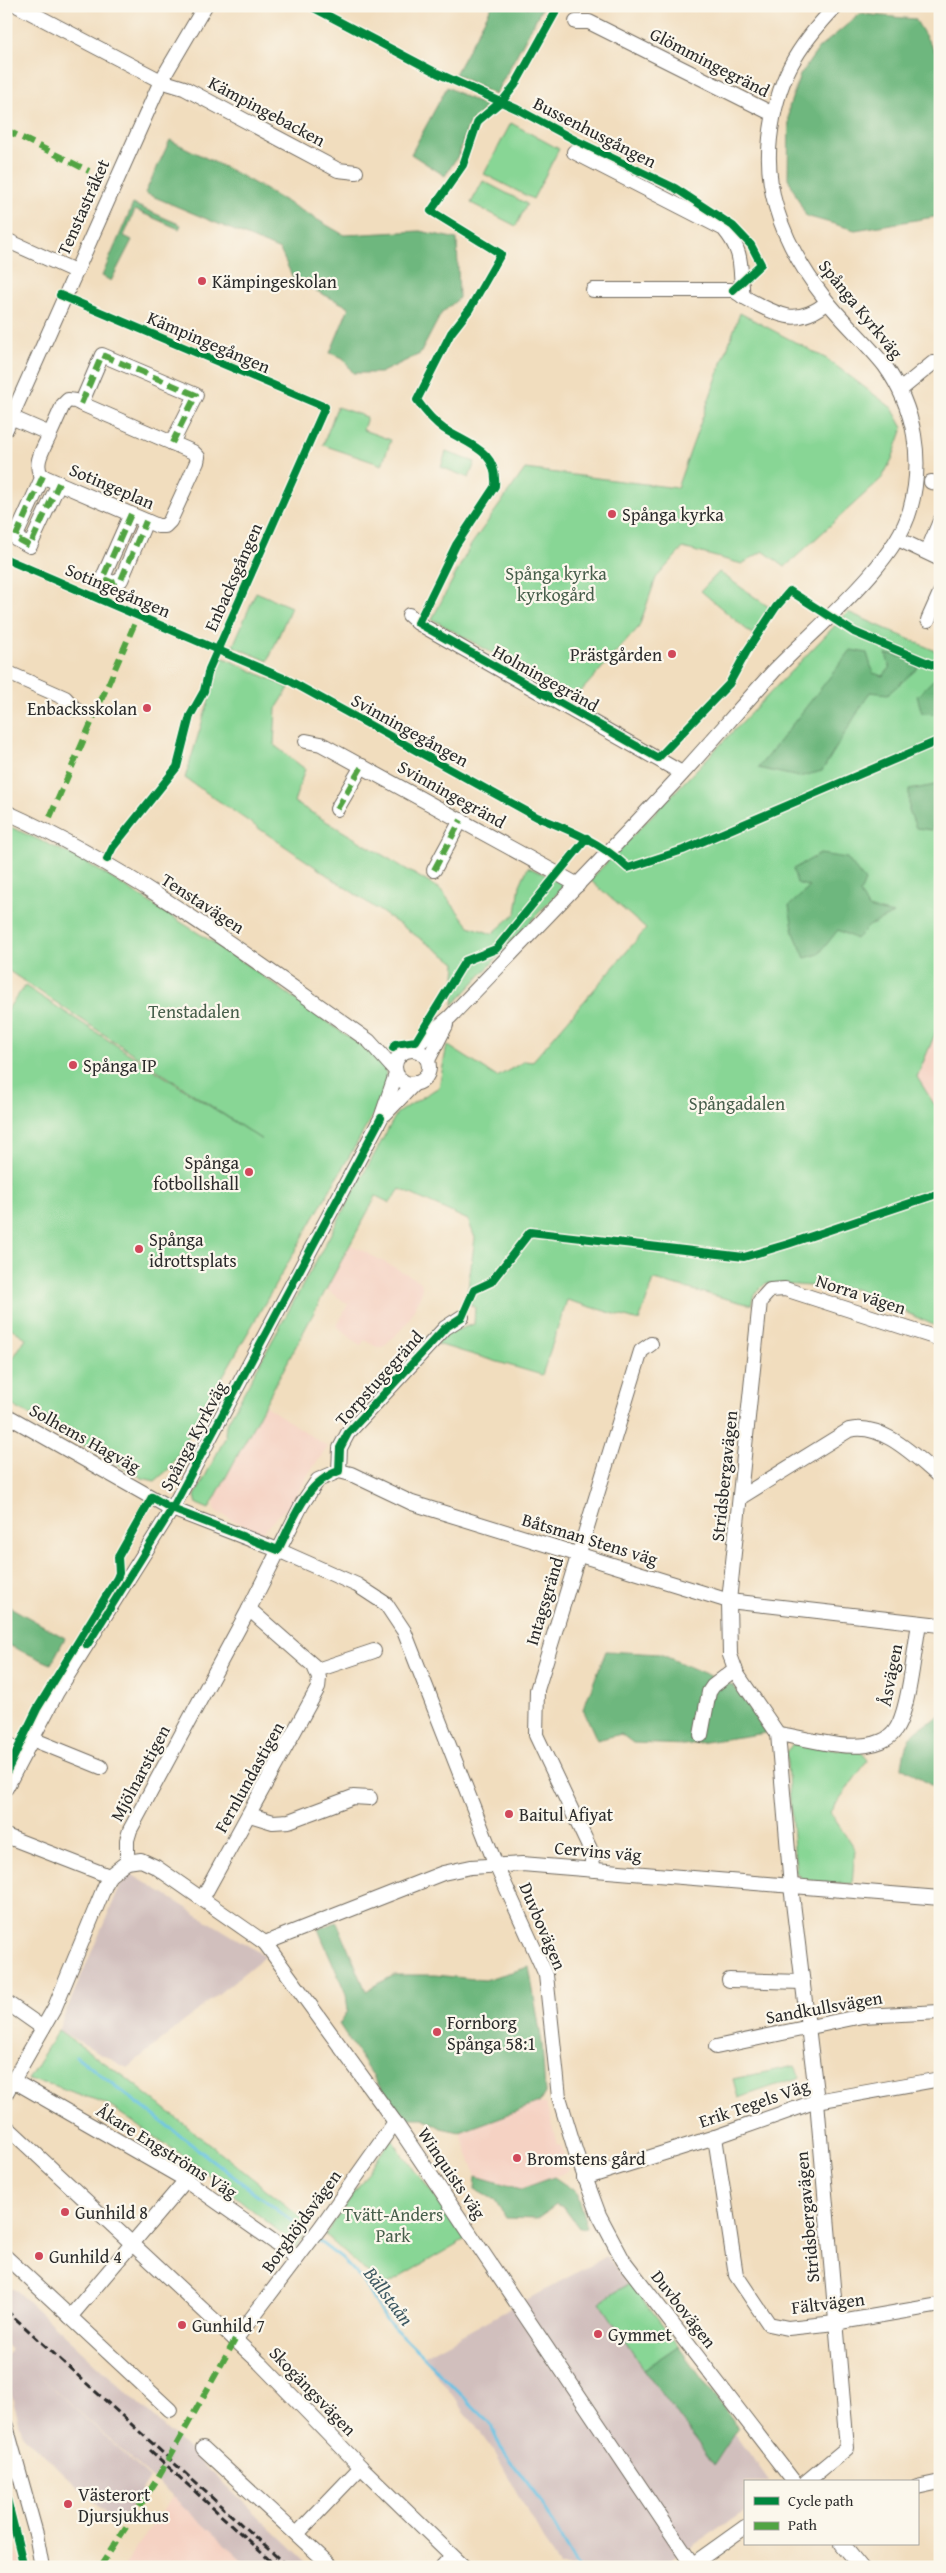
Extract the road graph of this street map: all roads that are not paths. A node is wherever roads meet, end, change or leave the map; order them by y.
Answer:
1 (18, 6) edge
2 (205, 6) edge
3 (836, 6) edge
4 (576, 22) dead end
5 (161, 80) junction
6 (773, 114) junction
7 (574, 152) dead end
8 (356, 172) dead end
9 (6, 240) edge
10 (75, 271) junction
11 (593, 290) dead end
12 (743, 297) junction
13 (827, 302) junction
14 (940, 363) edge
15 (900, 390) junction
16 (82, 404) junction
17 (8, 421) edge
18 (50, 434) junction
19 (172, 443) junction
20 (43, 476) junction
21 (59, 483) junction
22 (131, 514) junction
23 (146, 521) junction
24 (940, 521) edge
25 (898, 540) junction
26 (926, 552) junction
27 (940, 559) edge
28 (940, 593) edge
29 (409, 615) dead end
30 (933, 616) edge
31 (6, 672) edge
32 (75, 709) dead end
33 (306, 741) dead end
34 (362, 766) junction
35 (682, 774) junction
36 (337, 808) dead end
37 (6, 812) edge
38 (461, 820) junction
39 (434, 870) dead end
40 (578, 884) junction
41 (450, 1017) junction
42 (369, 1041) junction
43 (409, 1050) junction
44 (428, 1060) junction
45 (396, 1072) junction
46 (415, 1084) junction
47 (381, 1118) junction
48 (770, 1290) joint
49 (462, 1317) dead end
50 (940, 1339) edge
51 (652, 1344) dead end
52 (6, 1415) edge
53 (339, 1471) junction
54 (940, 1477) edge
55 (741, 1497) junction
56 (172, 1510) junction
57 (278, 1550) junction
58 (578, 1555) junction
59 (729, 1602) junction
60 (249, 1609) junction
61 (919, 1624) junction
62 (940, 1625) edge
63 (374, 1651) dead end
64 (735, 1669) junction
65 (317, 1670) junction
66 (778, 1734) junction
67 (701, 1735) dead end
68 (32, 1739) junction
69 (6, 1743) edge
70 (25, 1753) junction
71 (100, 1767) dead end
72 (6, 1788) edge
73 (370, 1798) dead end
74 (250, 1815) junction
75 (6, 1836) edge
76 (127, 1862) junction
77 (496, 1865) junction
78 (594, 1870) junction
79 (109, 1876) junction
80 (791, 1886) junction
81 (940, 1898) edge
82 (202, 1899) junction
83 (266, 1943) junction
84 (729, 1980) dead end
85 (803, 1982) junction
86 (6, 2002) edge
87 (940, 2012) edge
88 (809, 2026) junction
89 (43, 2028) junction
90 (716, 2047) dead end
91 (940, 2079) edge
92 (14, 2081) junction
93 (6, 2093) edge
94 (817, 2101) junction
95 (394, 2122) junction
96 (6, 2126) edge
97 (715, 2137) junction
98 (584, 2178) junction
99 (186, 2180) junction
100 (133, 2244) junction
101 (6, 2257) edge
102 (297, 2258) junction
103 (940, 2304) edge
104 (70, 2317) junction
105 (835, 2323) junction
106 (235, 2340) junction
107 (170, 2410) dead end
108 (6, 2426) edge
109 (203, 2448) dead end
110 (361, 2466) junction
111 (792, 2480) edge
112 (808, 2480) edge
113 (940, 2482) edge
114 (918, 2487) edge
115 (744, 2528) edge
116 (297, 2534) junction
117 (844, 2546) edge
118 (452, 2556) junction
119 (690, 2566) edge
120 (42, 2567) edge
121 (332, 2567) edge
122 (442, 2567) edge
123 (464, 2567) edge
124 (861, 2567) edge

1 - 5 street, Kämpingebacken
2 - 5 street, Tenstastråket
3 - 6 street, Spånga Kyrkväg
4 - 6 street, Glömmingegränd
5 - 8 street, Kämpingebacken
5 - 10 street, Tenstastråket
6 - 13 street, Spånga Kyrkväg
7 - 12 street
9 - 10 street
10 - 17 street, Tenstastråket
11 - 12 street
12 - 13 street
13 - 15 street, Spånga Kyrkväg
14 - 15 street
15 - 25 street, Spånga Kyrkväg
16 - 18 street, Sotingeplan
16 - 19 street, Sotingeplan
16 - 19 street
17 - 18 street
18 - 20 street, Sotingeplan
19 - 23 street, Sotingeplan
20 - 21 street, Sotingeplan
20 - 21 street
21 - 22 street, Sotingeplan
22 - 23 street, Sotingeplan
22 - 23 street
24 - 26 street
25 - 26 street
25 - 35 street, Spånga Kyrkväg
26 - 27 street
28 - 30 street
29 - 35 street, Holmingegränd
31 - 32 street
33 - 34 street, Svinningegränd
34 - 36 street
34 - 38 street, Svinningegränd
35 - 40 street, Spånga Kyrkväg
37 - 42 street, Tenstavägen
38 - 39 street
38 - 40 street, Svinningegränd
40 - 41 street, Spånga Kyrkväg
41 - 43 street, Spånga Kyrkväg
41 - 44 street, Spånga Kyrkväg
42 - 43 street, Tenstavägen
42 - 45 street, Tenstavägen
43 - 44 street
43 - 45 street
44 - 46 street
45 - 46 street
45 - 47 street, Spånga Kyrkväg
46 - 47 street, Spånga Kyrkväg
47 - 56 street, Spånga Kyrkväg
48 - 50 street, Norra vägen
48 - 55 street, Stridsbergavägen
49 - 53 street, Torpstugegränd
51 - 58 street, Intagsgränd
52 - 56 street, Solhems Hagväg
53 - 57 street
53 - 58 street, Båtsman Stens väg
54 - 55 street
55 - 59 street, Stridsbergavägen
56 - 57 street, Duvbovägen
56 - 68 street, Spånga Kyrkväg
57 - 60 street, Mjölnarstigen
57 - 77 street, Duvbovägen
58 - 59 street, Båtsman Stens väg
58 - 78 street, Intagsgränd
59 - 61 street, Båtsman Stens väg
59 - 64 street, Stridsbergavägen
60 - 65 street
60 - 76 street, Mjölnarstigen
61 - 62 street, Båtsman Stens väg
61 - 66 street, Åsvägen
63 - 65 street
64 - 66 street, Stridsbergavägen
64 - 67 street
65 - 74 street, Fernlundastigen
66 - 80 street, Stridsbergavägen
68 - 70 street, Spånga Kyrkväg
68 - 71 street
69 - 70 street
70 - 72 street, Spånga Kyrkväg
73 - 74 street
74 - 82 street, Fernlundastigen
75 - 79 street
76 - 79 street
76 - 82 street, Winquists väg
77 - 78 street, Cervins väg
77 - 83 street, Cervins väg
77 - 98 street, Duvbovägen
78 - 80 street, Cervins väg
79 - 89 street
80 - 81 street, Cervins väg
80 - 85 street, Stridsbergavägen
82 - 83 street, Winquists väg
83 - 95 street, Winquists väg
84 - 85 street
85 - 88 street, Stridsbergavägen
86 - 89 street
87 - 88 street, Sandkullsvägen
88 - 90 street, Sandkullsvägen
88 - 94 street, Stridsbergavägen
89 - 92 street
91 - 94 street, Erik Tegels Väg
92 - 93 street
92 - 99 street, Åkare Engströms Väg
94 - 97 street, Erik Tegels Väg
94 - 105 street, Stridsbergavägen
95 - 102 street, Borghöjdsvägen
95 - 119 street, Winquists väg
96 - 100 street, Skogängsvägen
97 - 98 street, Erik Tegels Väg
97 - 105 street, Fältvägen
98 - 111 street, Duvbovägen
99 - 100 street
99 - 102 street, Åkare Engströms Väg
100 - 104 street
100 - 106 street, Skogängsvägen
101 - 104 street
102 - 106 street, Borghöjdsvägen
103 - 105 street, Fältvägen
104 - 107 street
105 - 112 street, Stridsbergavägen
106 - 110 street, Skogängsvägen
108 - 120 street
109 - 116 street
110 - 116 street
110 - 118 street, Skogängsvägen
113 - 114 street
115 - 119 street
116 - 121 street
117 - 124 street
118 - 122 street
118 - 123 street, Skogängsvägen

